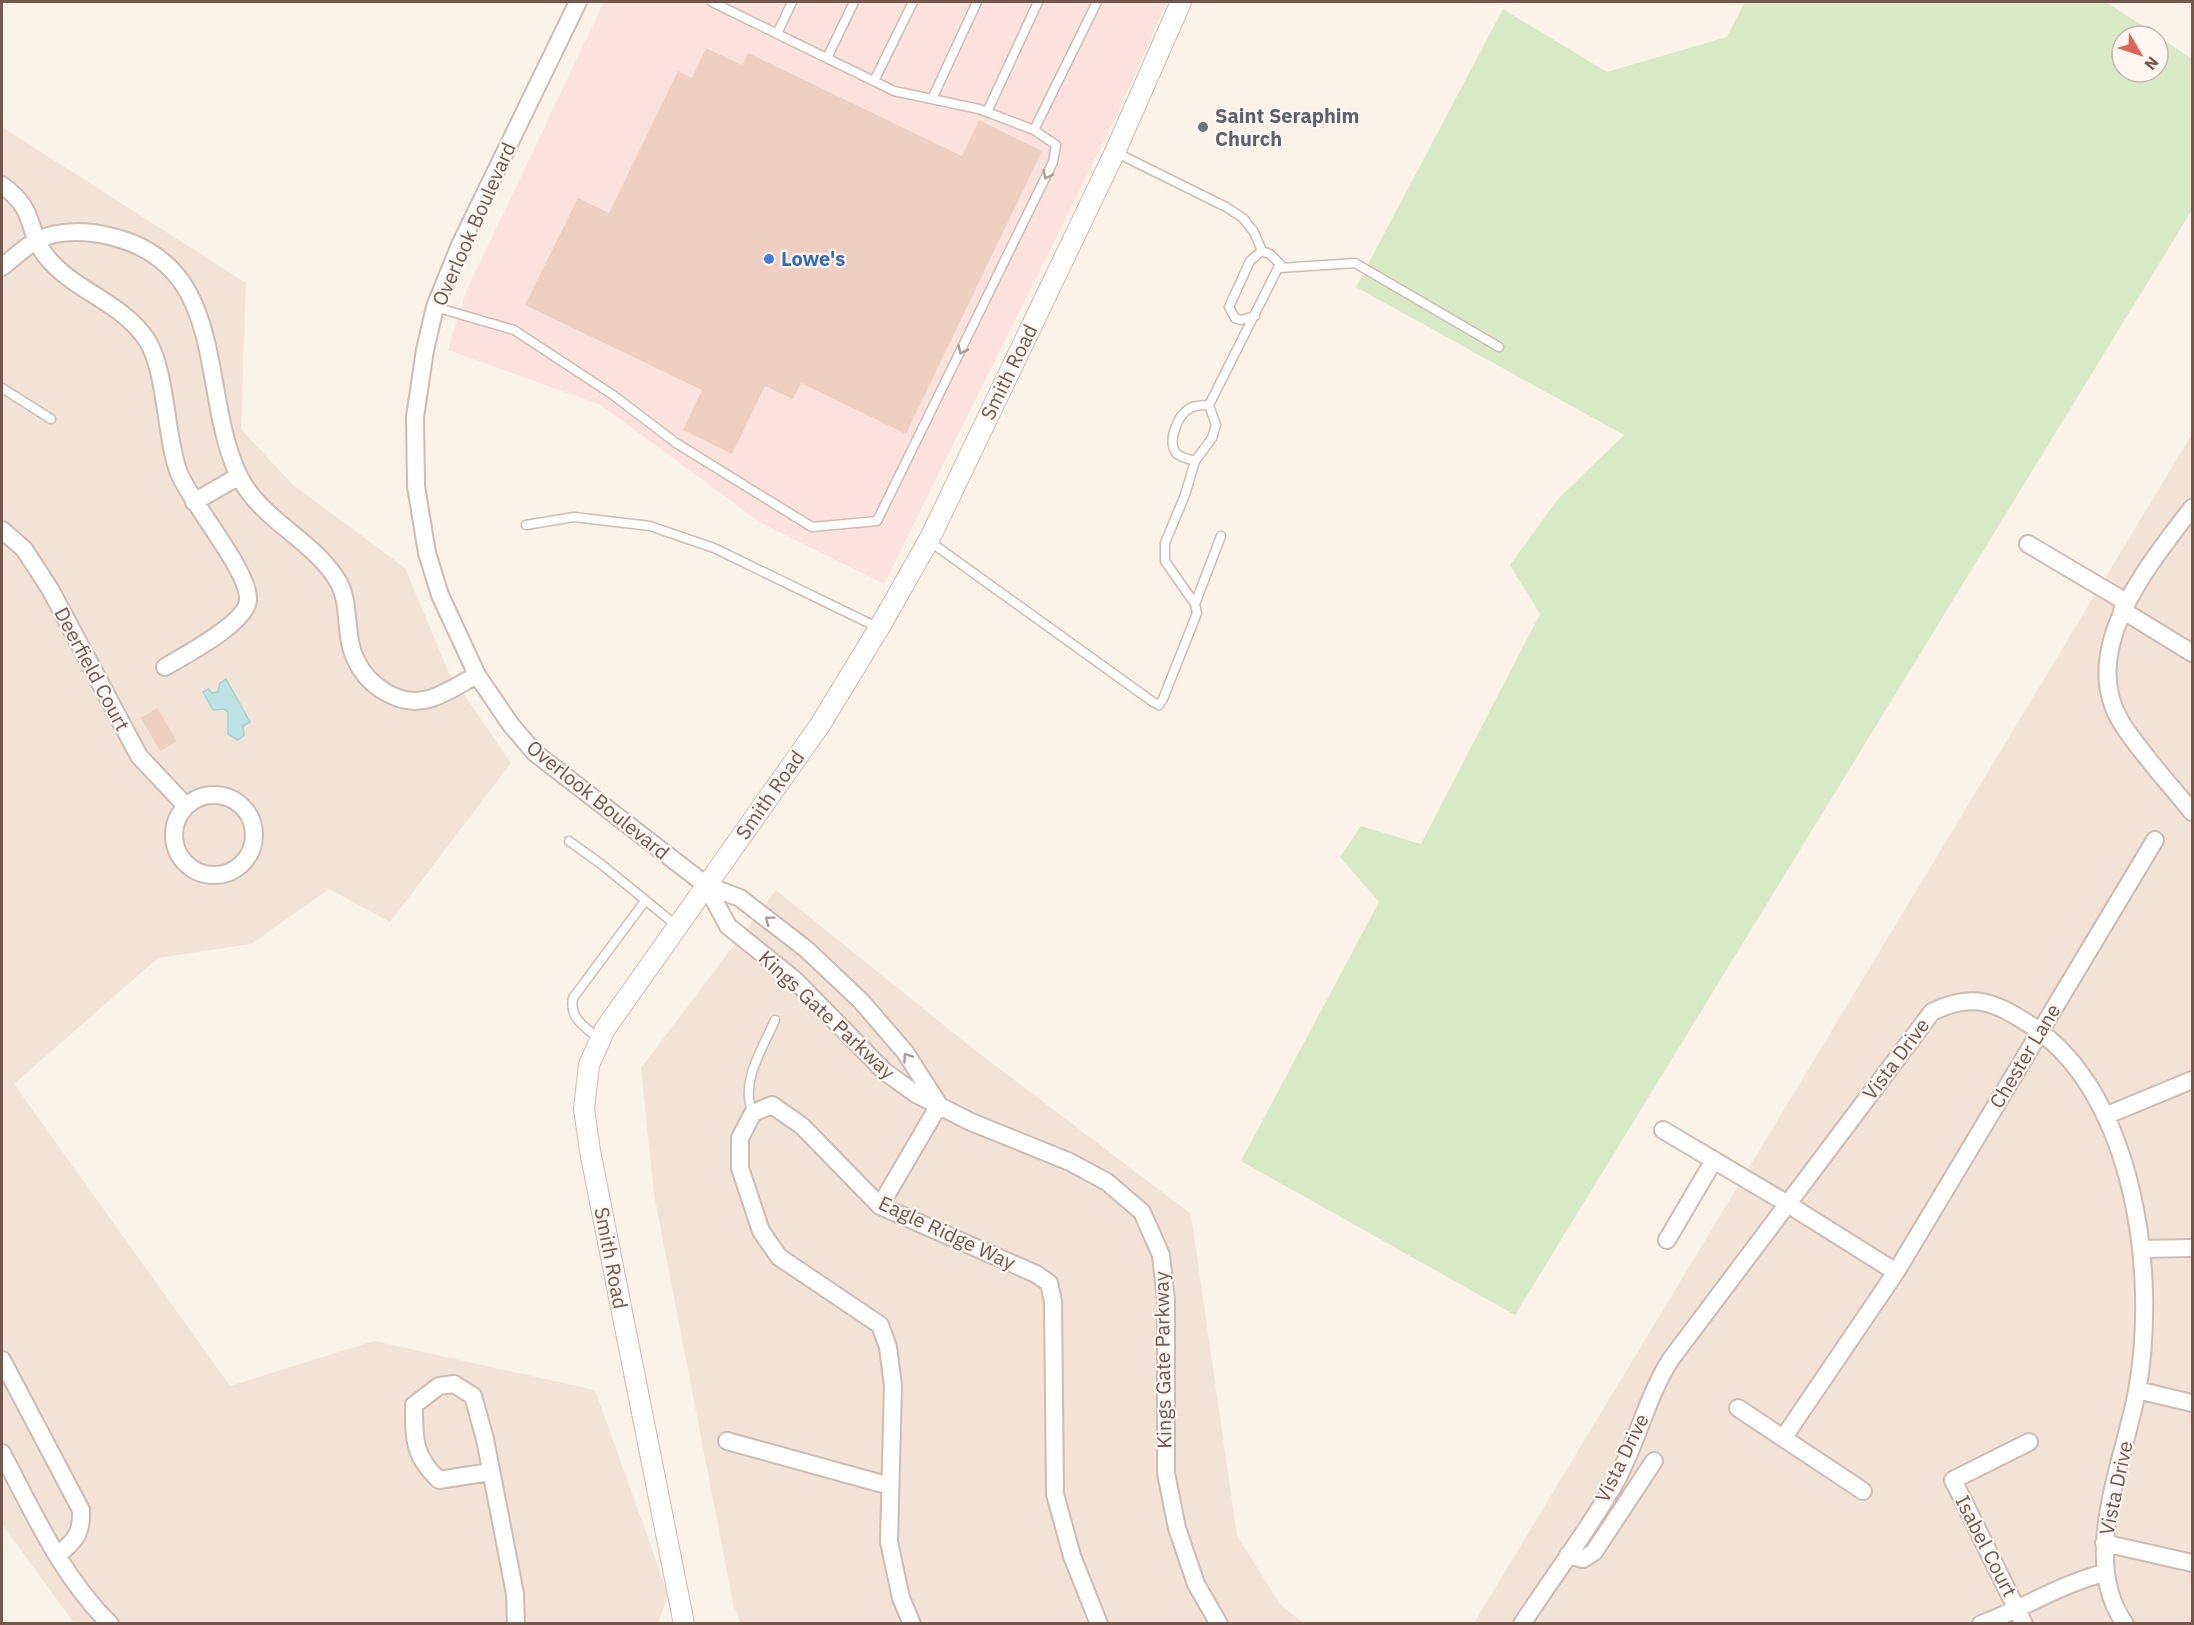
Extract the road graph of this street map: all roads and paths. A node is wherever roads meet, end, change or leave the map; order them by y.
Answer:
1 (578, 2) edge
2 (712, 2) edge
3 (792, 2) edge
4 (854, 2) edge
5 (912, 2) edge
6 (977, 2) edge
7 (1038, 2) edge
8 (1097, 2) edge
9 (1181, 2) edge
10 (731, 6) edge
11 (777, 34) junction
12 (827, 58) junction
13 (874, 81) junction
14 (932, 99) junction
15 (987, 112) junction
16 (1034, 130) junction
17 (1115, 152) junction
18 (2, 185) edge
19 (37, 240) junction
20 (1262, 251) junction
21 (2, 267) edge
22 (1280, 268) junction
23 (435, 307) junction
24 (1255, 316) junction
25 (1499, 347) dead end
26 (2, 388) edge
27 (1209, 405) junction
28 (51, 419) dead end
29 (1195, 461) junction
30 (239, 476) junction
31 (194, 502) junction
32 (2193, 508) edge
33 (526, 525) dead end
34 (2, 530) edge
35 (1221, 536) dead end
36 (929, 540) junction
37 (2028, 544) dead end
38 (1195, 604) junction
39 (2124, 606) junction
40 (879, 628) junction
41 (2193, 653) edge
42 (165, 667) dead end
43 (477, 675) junction
44 (186, 806) junction
45 (2193, 812) edge
46 (2155, 840) dead end
47 (569, 841) dead end
48 (706, 885) junction
49 (645, 901) junction
50 (677, 926) junction
51 (775, 1020) dead end
52 (2040, 1032) junction
53 (601, 1040) junction
54 (2193, 1080) edge
55 (939, 1105) junction
56 (753, 1113) junction
57 (2105, 1116) junction
58 (1663, 1130) dead end
59 (1714, 1160) junction
60 (1786, 1203) junction
61 (880, 1206) junction
62 (1667, 1240) dead end
63 (2193, 1248) edge
64 (2142, 1249) junction
65 (1896, 1272) junction
66 (2, 1360) edge
67 (2137, 1390) junction
68 (2193, 1403) edge
69 (1738, 1408) dead end
70 (1784, 1437) junction
71 (727, 1441) dead end
72 (2029, 1442) dead end
73 (2, 1453) edge
74 (1654, 1461) dead end
75 (490, 1472) junction
76 (890, 1486) junction
77 (1863, 1491) dead end
78 (2104, 1543) junction
79 (57, 1555) junction
80 (1568, 1555) junction
81 (2193, 1563) edge
82 (2104, 1573) junction
83 (2021, 1617) edge
84 (110, 1623) edge
85 (516, 1623) edge
86 (684, 1623) edge
87 (912, 1623) edge
88 (1099, 1623) edge
89 (1219, 1623) edge
90 (1522, 1623) edge
91 (1981, 1623) edge
92 (2125, 1623) edge

1 - 23 street, Overlook Boulevard
2 - 10 lane
3 - 11 lane
4 - 12 lane
5 - 13 lane
6 - 14 lane
7 - 15 lane
8 - 16 lane
9 - 17 street, Smith Road
10 - 11 lane
11 - 12 lane
12 - 13 lane
13 - 14 lane
14 - 15 lane
15 - 16 lane
16 -> 23 lane
17 - 20 lane
17 - 36 street, Smith Road
18 - 19 street
19 - 21 street
19 - 30 street
19 - 31 street
20 - 22 lane
20 - 24 lane
22 - 24 lane
22 - 25 lane
23 - 43 street, Overlook Boulevard
24 - 27 lane
26 - 28 lane
27 - 29 lane
27 - 29 lane
29 - 38 lane
30 - 31 street
30 - 43 street
31 - 42 street
32 - 39 street
33 - 40 lane
34 - 44 street, Deerfield Court
35 - 38 lane
36 - 38 lane
36 - 40 street, Smith Road
37 - 39 street
39 - 41 street
39 - 45 street
40 - 48 street, Smith Road
43 - 48 street, Overlook Boulevard
44 - 44 street
46 - 52 street, Chester Lane
47 - 49 lane
48 - 50 street, Smith Road
48 - 55 street, Kings Gate Parkway
55 -> 48 street, Kings Gate Parkway
49 - 50 lane
49 - 53 lane
50 - 53 street, Smith Road
51 - 56 lane
52 - 57 street, Vista Drive
52 - 60 street, Vista Drive
52 - 65 street, Chester Lane
53 - 86 street, Smith Road
54 - 57 street
55 - 61 street, Eagle Ridge Way
55 - 89 street, Kings Gate Parkway
56 - 61 street, Eagle Ridge Way
56 - 76 street
57 - 64 street, Vista Drive
58 - 59 street
59 - 60 street
59 - 62 street
60 - 65 street
60 - 80 street, Vista Drive
61 - 88 street, Eagle Ridge Way
63 - 64 street
64 - 67 street, Vista Drive
65 - 70 street, Chester Lane
66 - 79 street
67 - 68 street
67 - 78 street, Vista Drive
69 - 70 street
70 - 77 street
71 - 76 street
72 - 83 street, Isabel Court
73 - 79 street
74 - 80 street
75 - 75 street
75 - 85 street
76 - 87 street
78 - 81 street
78 - 82 street, Vista Drive
79 - 84 street
80 - 90 street, Vista Drive
82 - 83 street
82 - 92 street, Vista Drive
83 - 91 street

